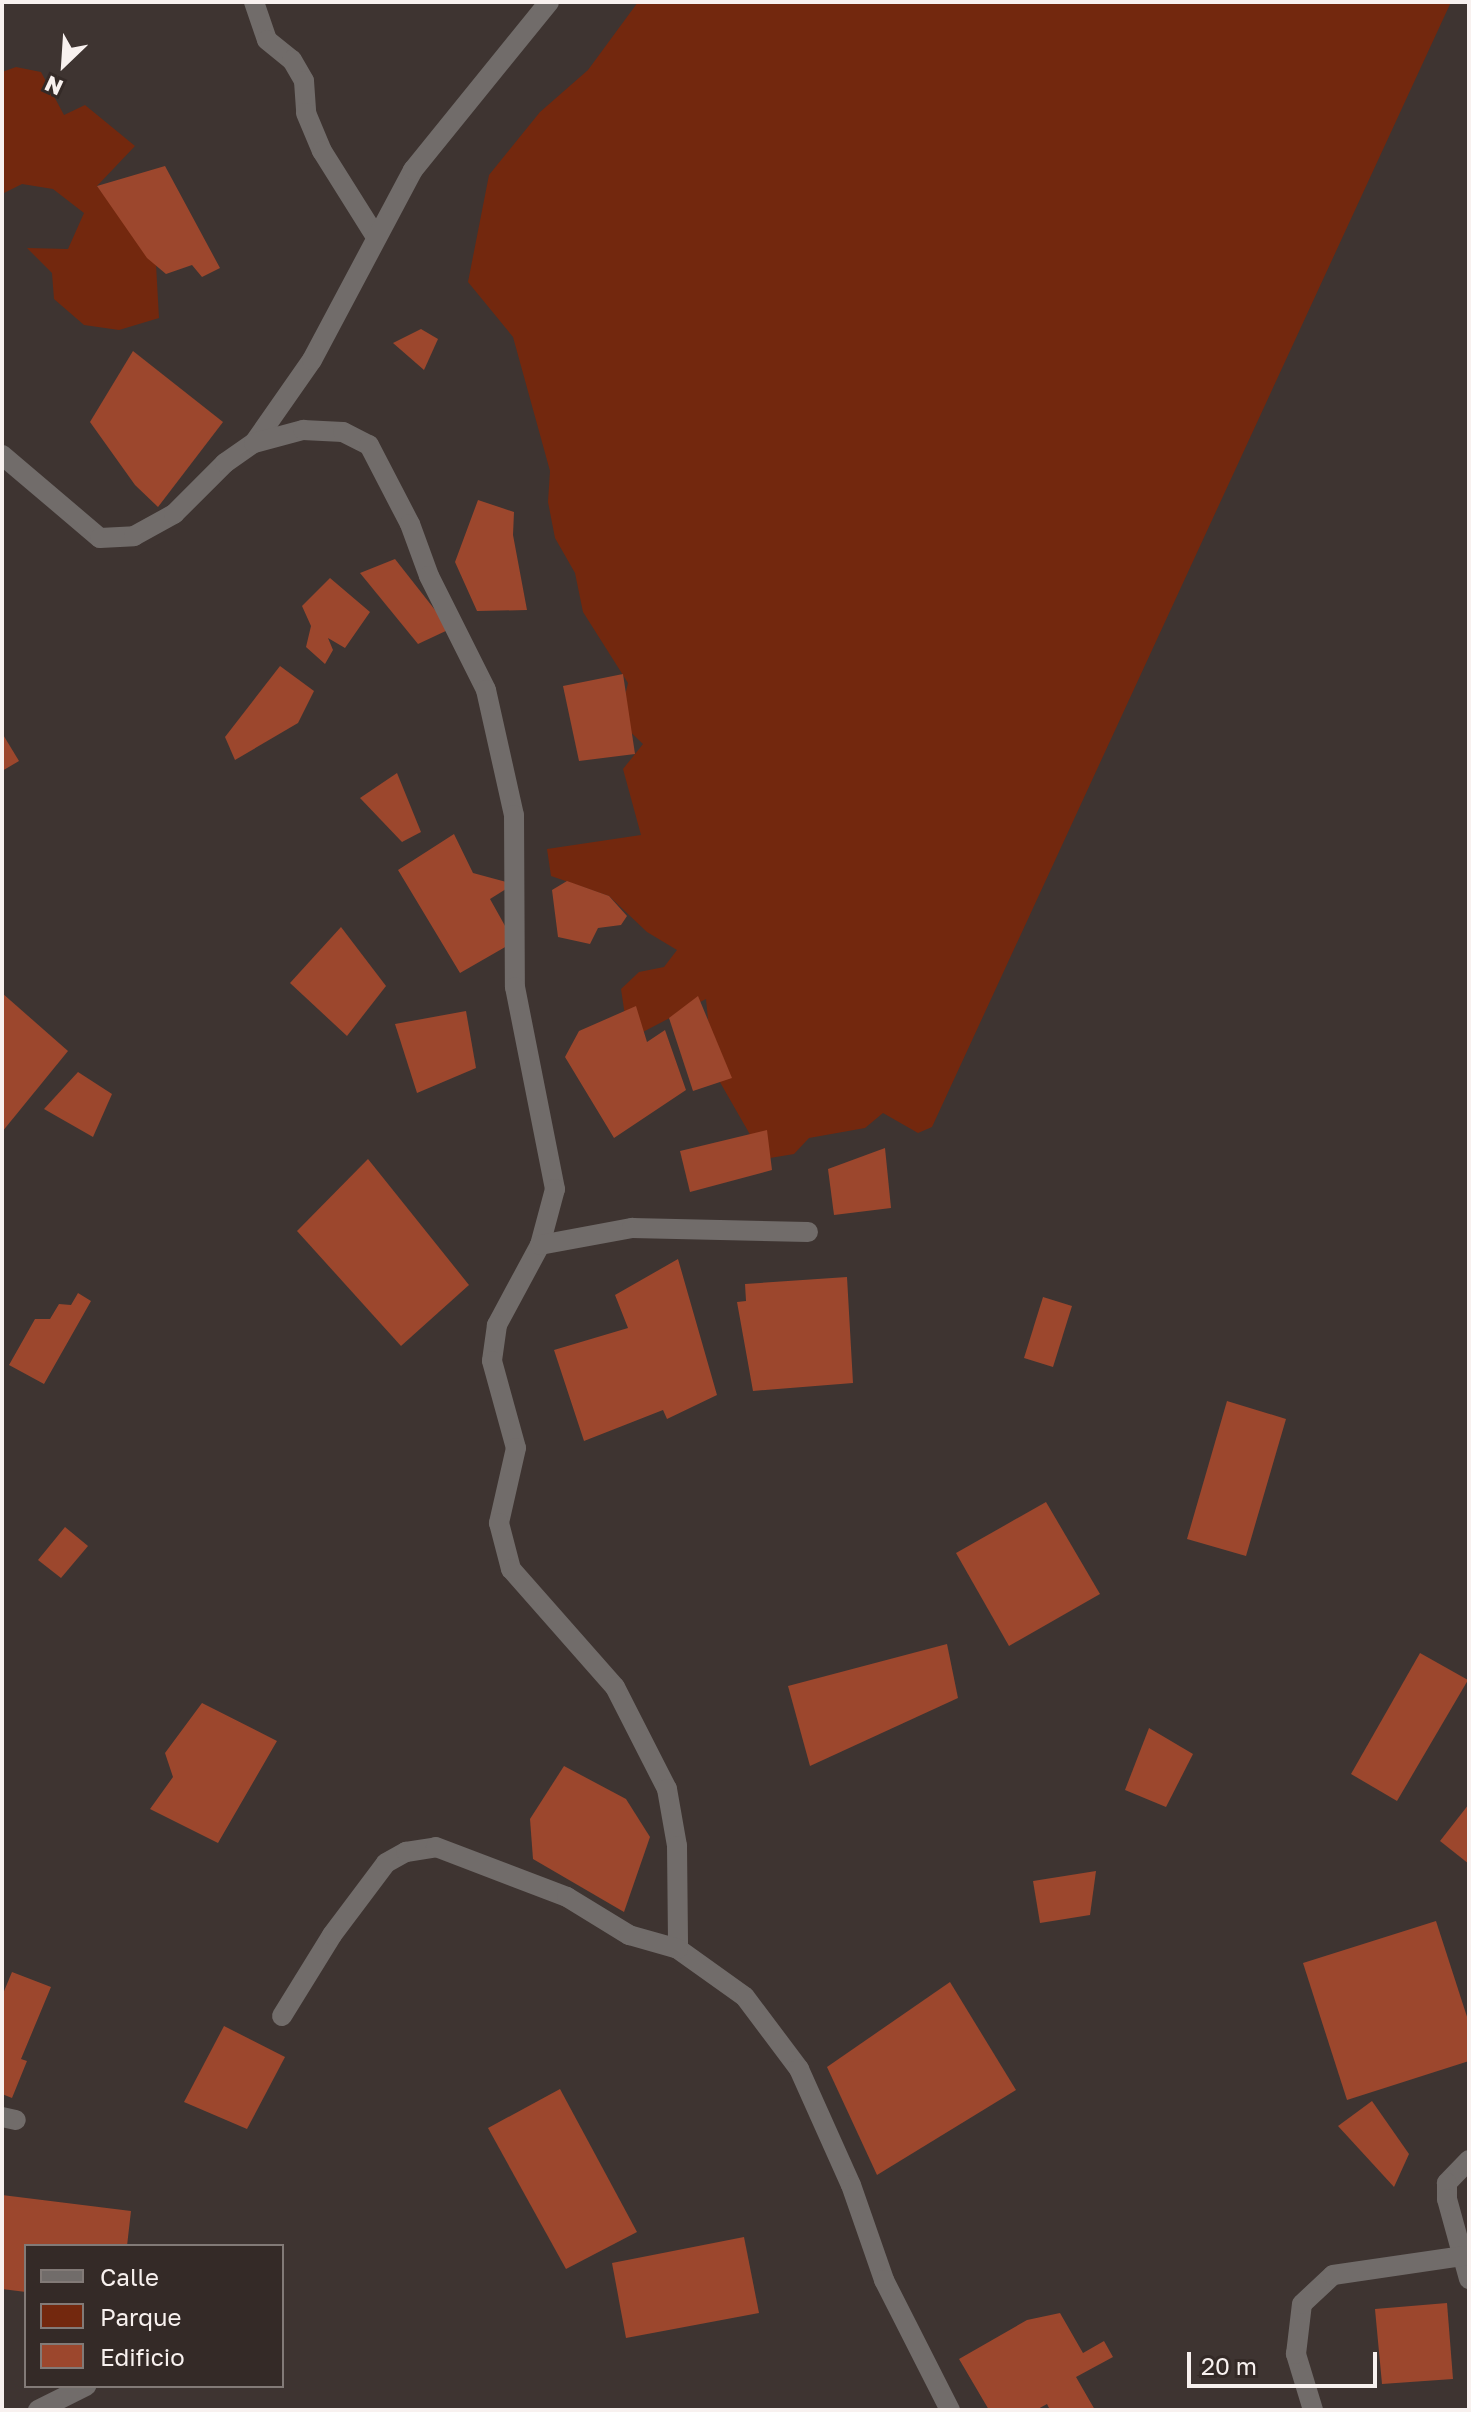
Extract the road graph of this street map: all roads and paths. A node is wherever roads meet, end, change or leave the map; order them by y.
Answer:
1 (254, 2) edge
2 (549, 2) edge
3 (376, 237) junction
4 (254, 443) junction
5 (2, 455) edge
6 (808, 1232) dead end
7 (540, 1245) junction
8 (678, 1949) junction
9 (282, 2016) dead end
10 (1469, 2160) edge
11 (1464, 2256) junction
12 (1469, 2279) edge
13 (82, 2388) edge
14 (38, 2410) edge
15 (950, 2410) edge
16 (1313, 2410) edge

1 - 3 street
2 - 3 street
3 - 4 street
4 - 5 street
4 - 7 street
6 - 7 street
7 - 8 street
8 - 9 street
8 - 15 street
10 - 11 street
11 - 12 street
11 - 16 street
13 - 14 street

